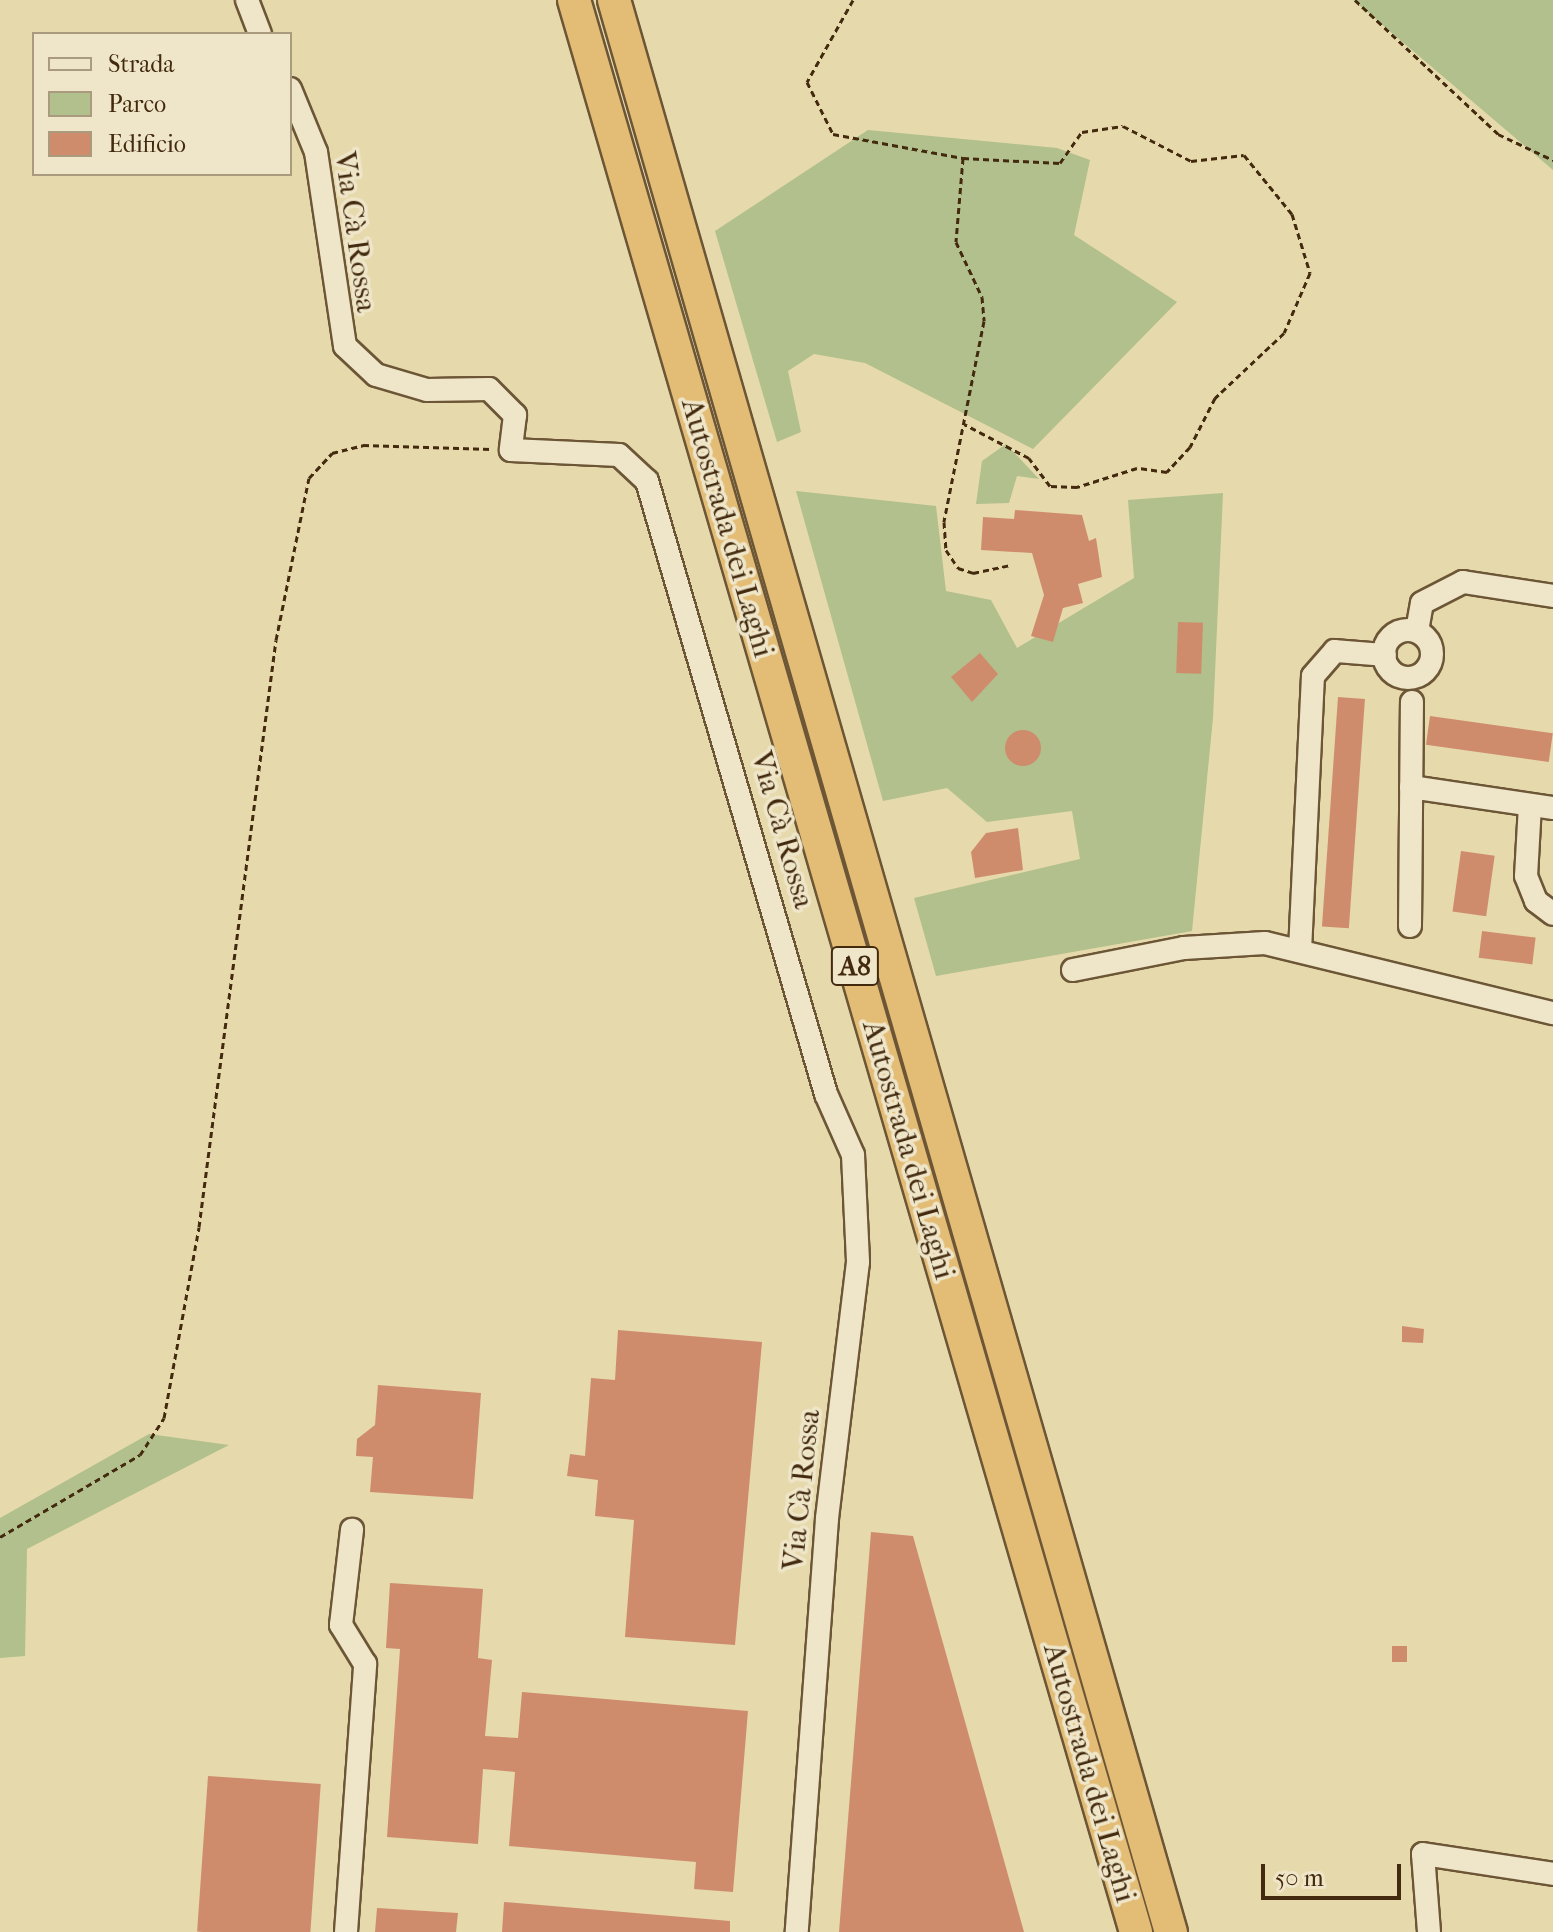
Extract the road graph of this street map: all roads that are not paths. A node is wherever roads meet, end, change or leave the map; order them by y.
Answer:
1 (247, 0) edge
2 (574, 0) edge
3 (614, 0) edge
4 (259, 32) edge
5 (292, 94) edge
6 (1553, 596) edge
7 (1417, 631) junction
8 (1385, 655) junction
9 (1412, 702) dead end
10 (1411, 787) junction
11 (1530, 805) junction
12 (1553, 808) edge
13 (1553, 914) edge
14 (1410, 926) dead end
15 (1300, 951) junction
16 (1073, 970) dead end
17 (1553, 1013) edge
18 (352, 1530) dead end
19 (1553, 1874) edge
20 (346, 1932) edge
21 (797, 1932) edge
22 (1136, 1932) edge
23 (1171, 1932) edge
24 (1429, 1932) edge

1 - 4 street
2 - 22 highway, Autostrada dei Laghi / A8
3 - 23 highway, Autostrada dei Laghi / A8
5 - 21 street, Via Cà Rossa
6 - 7 street
7 - 8 street
7 - 8 street
8 - 15 street
9 - 10 street
10 - 11 street
10 - 14 street
11 - 12 street
11 - 13 street
15 - 16 street
15 - 17 street
18 - 20 street
19 - 24 street

